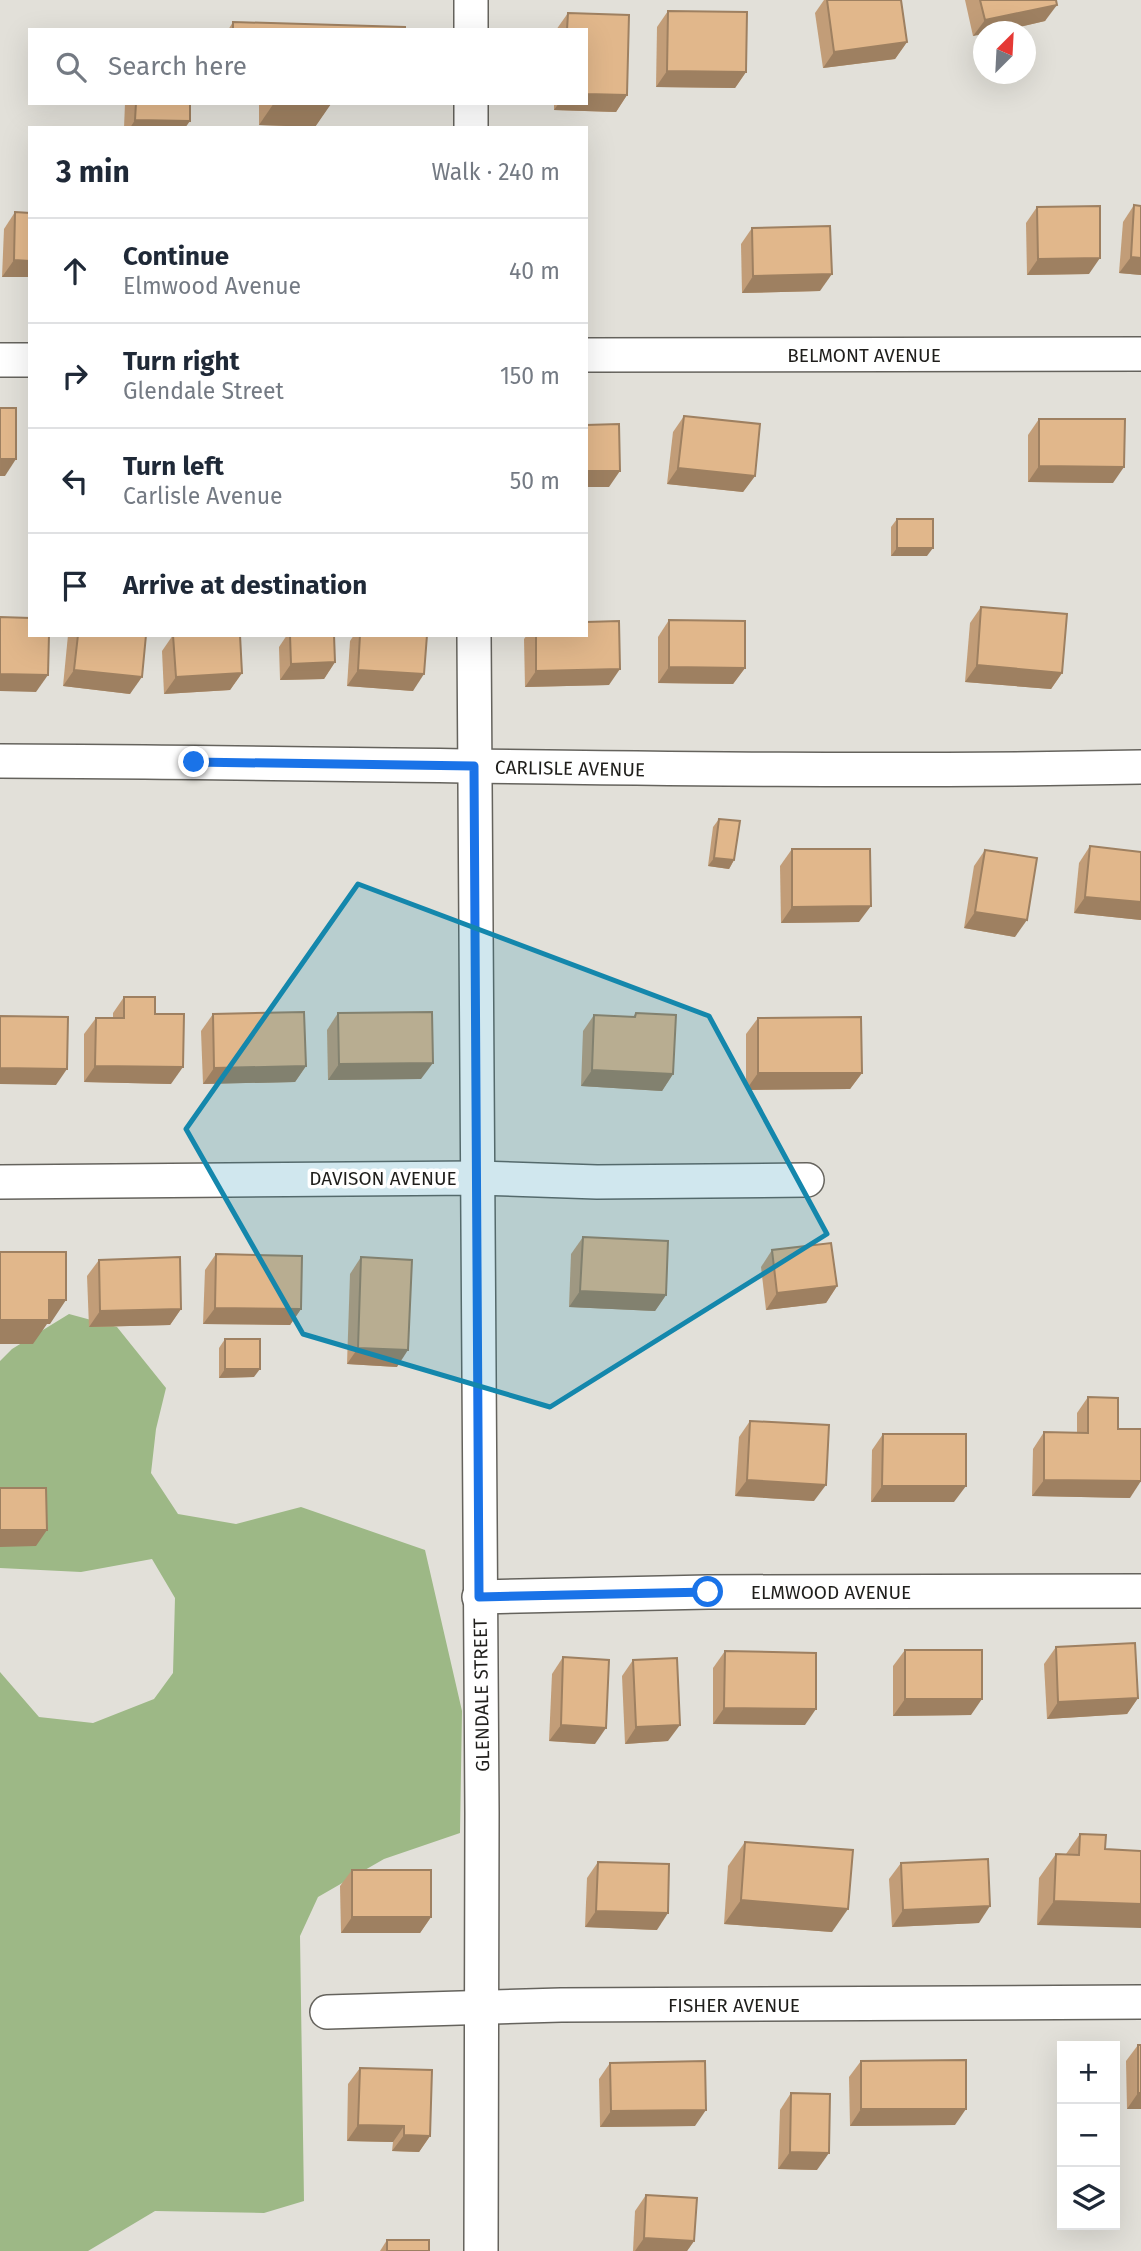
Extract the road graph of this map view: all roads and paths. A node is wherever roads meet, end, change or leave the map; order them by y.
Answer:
1 (471, 0) edge
2 (471, 28) edge
3 (471, 105) edge
4 (471, 126) edge
5 (1141, 354) edge
6 (588, 355) edge
7 (0, 360) edge
8 (28, 360) edge
9 (474, 637) edge
10 (0, 761) edge
11 (474, 766) junction
12 (1141, 767) edge
13 (477, 1178) junction
14 (807, 1180) dead end
15 (0, 1182) edge
16 (1141, 1591) edge
17 (479, 1597) junction
18 (1141, 2003) edge
19 (481, 2007) junction
20 (327, 2012) dead end
21 (481, 2251) edge

1 - 2 street
3 - 4 street
5 - 6 street, BELMONT AVENUE
7 - 8 street
9 - 11 street, GLENDALE STREET
10 - 11 street, CARLISLE AVENUE
11 - 12 street, CARLISLE AVENUE
11 - 13 street, GLENDALE STREET
13 - 14 street, DAVISON AVENUE
13 - 15 street, DAVISON AVENUE
13 - 17 street, GLENDALE STREET
16 - 17 street, ELMWOOD AVENUE
17 - 19 street, GLENDALE STREET
18 - 19 street, FISHER AVENUE
19 - 20 street, FISHER AVENUE
19 - 21 street, GLENDALE STREET

